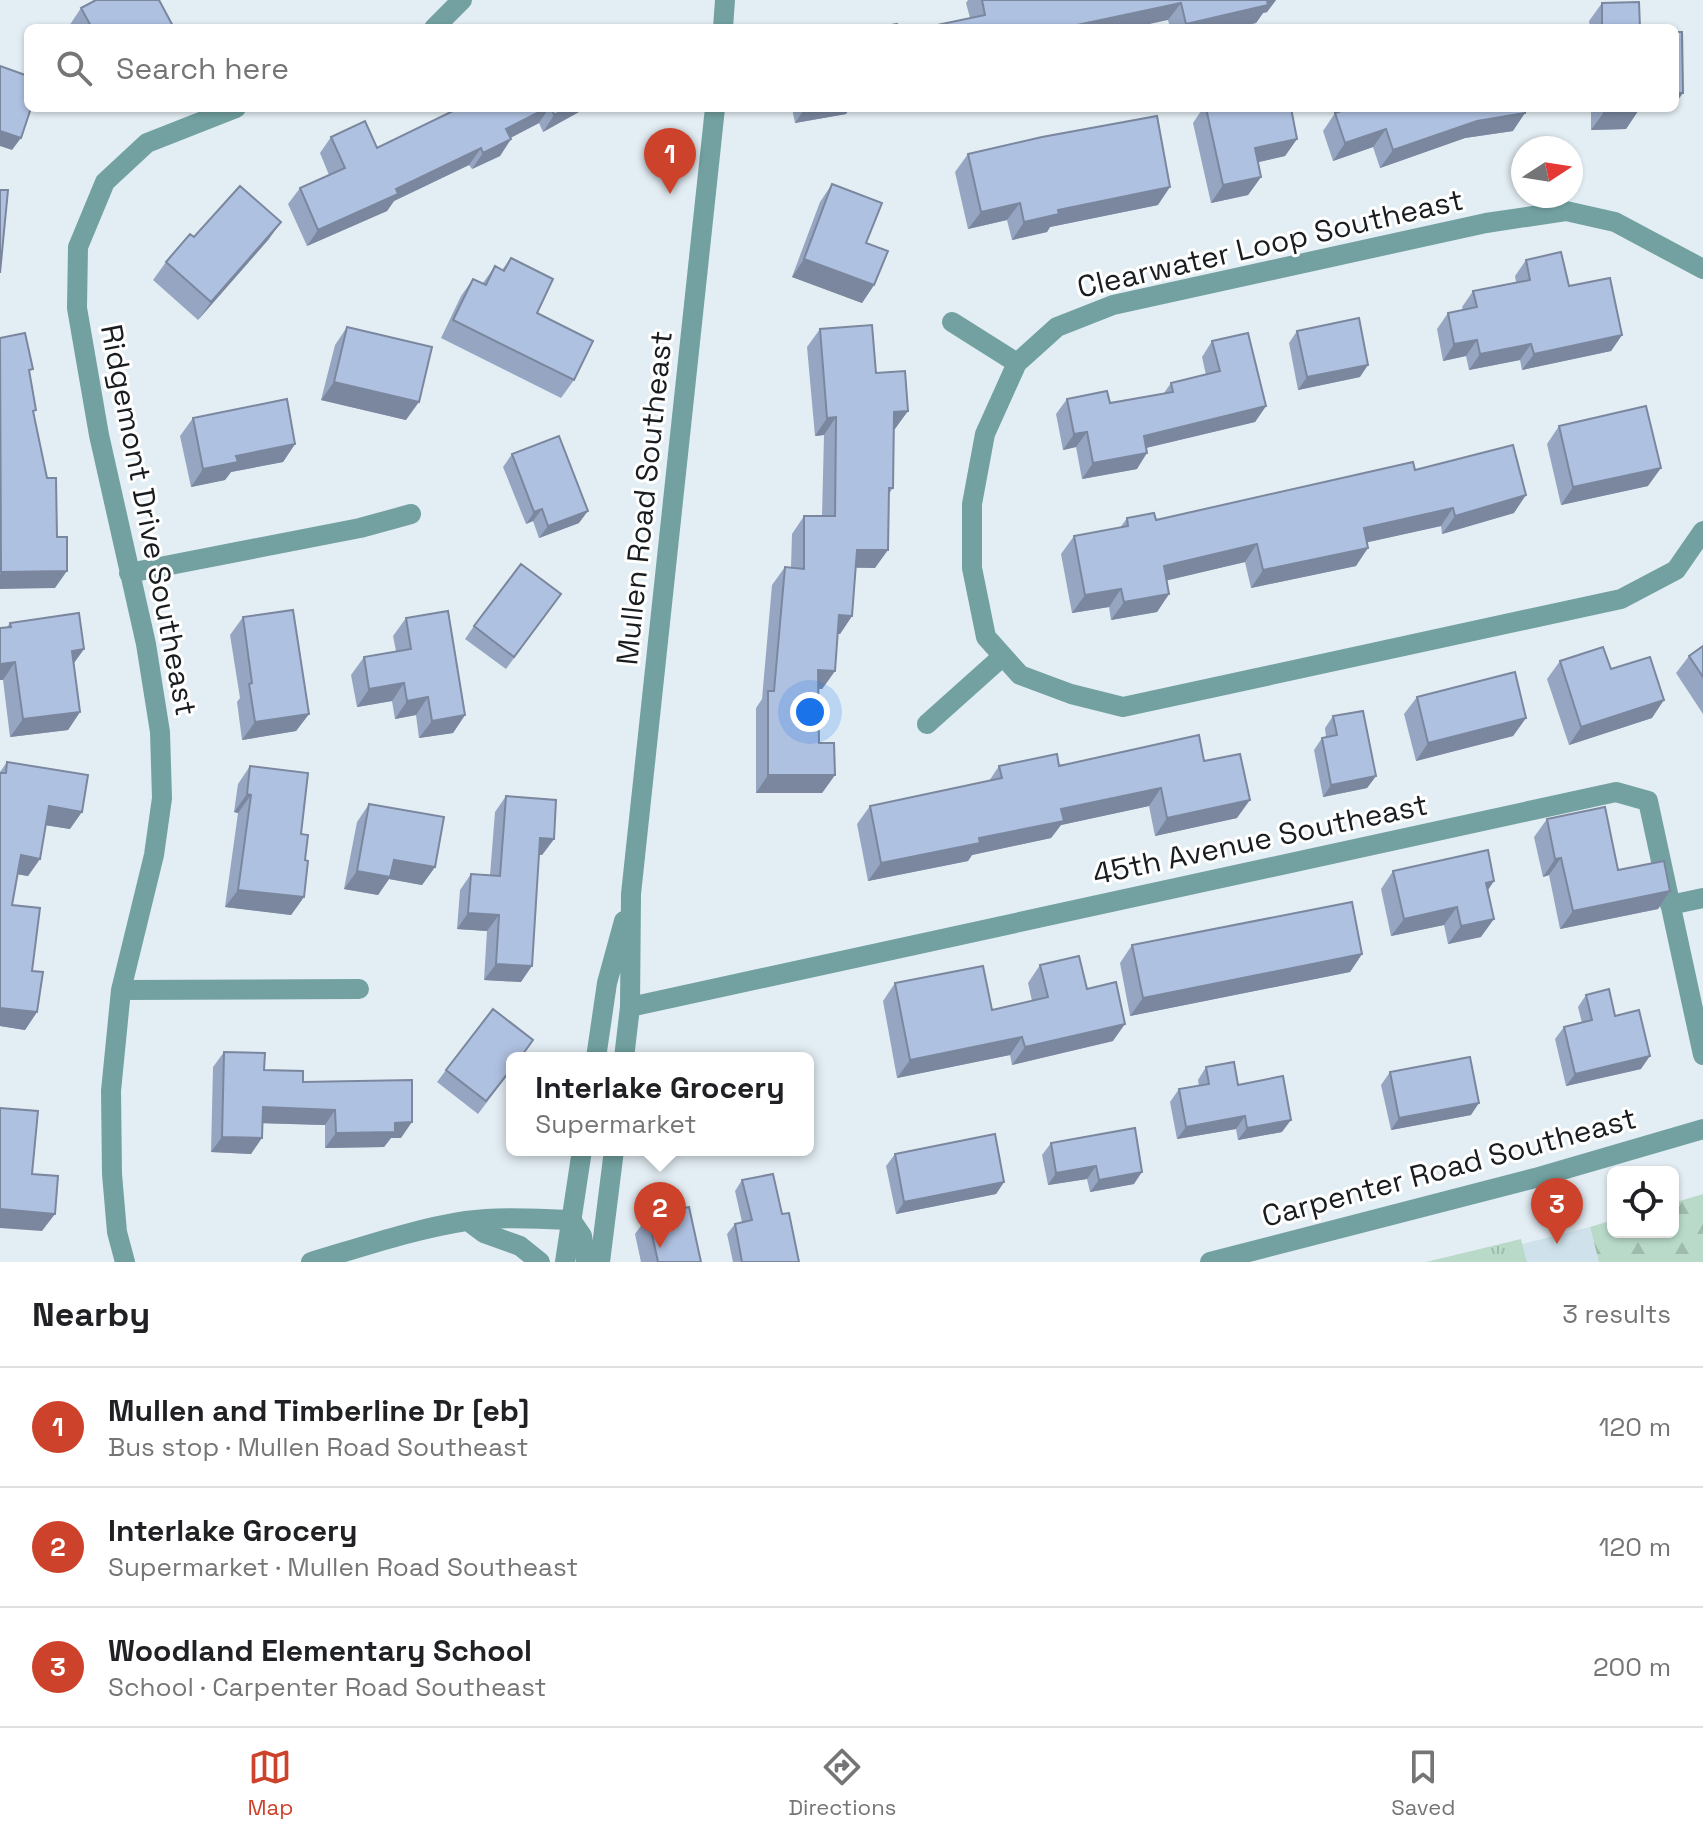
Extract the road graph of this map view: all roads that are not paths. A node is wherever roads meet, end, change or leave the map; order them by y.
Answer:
1 (462, 0) edge
2 (725, 0) edge
3 (438, 24) edge
4 (723, 24) edge
5 (226, 112) edge
6 (715, 112) edge
7 (1703, 269) edge
8 (952, 322) dead end
9 (1017, 363) junction
10 (411, 514) dead end
11 (1703, 531) edge
12 (129, 573) junction
13 (1003, 656) junction
14 (927, 724) dead end
15 (631, 894) junction
16 (1703, 898) edge
17 (1670, 905) junction
18 (359, 989) dead end
19 (121, 990) junction
20 (630, 1007) junction
21 (597, 1052) edge
22 (625, 1052) edge
23 (1703, 1055) edge
24 (1703, 1129) edge
25 (581, 1156) edge
26 (613, 1156) edge
27 (571, 1220) junction
28 (468, 1221) junction
29 (125, 1262) edge
30 (311, 1262) edge
31 (540, 1262) edge
32 (565, 1262) edge
33 (586, 1262) edge
34 (600, 1262) edge
35 (1210, 1262) edge

1 - 3 street
2 - 4 street
5 - 12 street, Ridgemont Drive Southeast
6 - 15 street, Mullen Road Southeast
7 - 9 street, Clearwater Loop Southeast
8 - 9 street
9 - 13 street, Clearwater Loop Southeast
10 - 12 street
11 - 13 street, Clearwater Loop Southeast
12 - 19 street, Ridgemont Drive Southeast
13 - 14 street
15 - 20 street, Mullen Road Southeast
15 - 21 street, Mullen Road Southeast
16 - 17 street
17 - 20 street, 45th Avenue Southeast
17 - 23 street, 45th Avenue Southeast
18 - 19 street
19 - 29 street, Ridgemont Drive Southeast
20 - 22 street, Mullen Road Southeast
24 - 35 street, Carpenter Road Southeast
25 - 27 street
26 - 34 street
27 - 28 street
27 - 32 street
27 - 33 street
28 - 30 street
28 - 31 street

